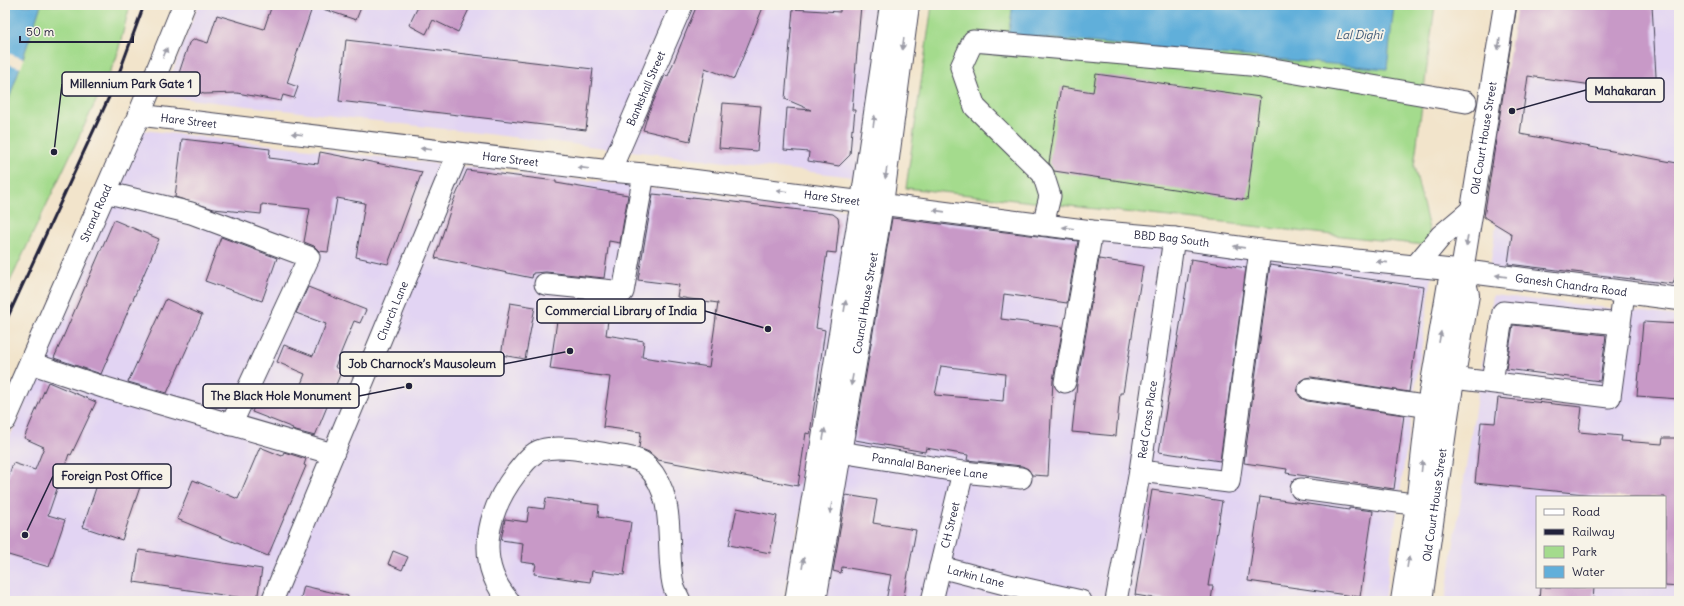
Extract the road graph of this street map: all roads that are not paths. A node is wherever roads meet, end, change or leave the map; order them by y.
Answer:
1 (184, 5) edge
2 (682, 5) edge
3 (891, 5) edge
4 (908, 5) edge
5 (1505, 5) edge
6 (1466, 102) dead end
7 (139, 115) junction
8 (458, 153) junction
9 (610, 171) junction
10 (644, 174) junction
11 (105, 192) junction
12 (872, 202) junction
13 (1472, 210) junction
14 (1043, 225) junction
15 (1092, 231) junction
16 (1174, 238) junction
17 (1260, 250) junction
18 (1416, 266) junction
19 (1462, 271) junction
20 (545, 284) dead end
21 (1624, 293) junction
22 (1679, 299) edge
23 (1620, 324) junction
24 (30, 363) junction
25 (1454, 378) junction
26 (1065, 382) dead end
27 (1492, 382) junction
28 (1308, 389) dead end
29 (1438, 408) junction
30 (5, 420) edge
31 (231, 424) junction
32 (840, 452) junction
33 (333, 454) junction
34 (1140, 471) junction
35 (963, 472) junction
36 (1021, 478) dead end
37 (1301, 489) dead end
38 (1426, 506) junction
39 (940, 567) junction
40 (272, 601) edge
41 (509, 601) edge
42 (680, 601) edge
43 (796, 601) edge
44 (815, 601) edge
45 (932, 601) edge
46 (1081, 601) edge
47 (1116, 601) edge
48 (1402, 601) edge
49 (1421, 601) edge

7 -> 1 main road, Strand Road
2 - 9 street, Bankshall Street
12 -> 3 main road
4 -> 12 main road, Council House Street
5 -> 13 main road, Old Court House Street
6 - 14 street
8 -> 7 street, Hare Street
7 - 11 main road, Strand Road
9 -> 8 street, Hare Street
8 - 33 street, Church Lane
9 - 10 street, Hare Street
12 -> 10 street, Hare Street
10 - 20 street
11 - 24 main road, Strand Road
11 - 31 street
14 -> 12 street, BBD Bag South
12 -> 32 main road, Council House Street
43 -> 12 main road, Council House Street
13 - 18 main road
13 -> 19 main road, Old Court House Street
15 -> 14 street, BBD Bag South
15 - 16 street, BBD Bag South
15 - 26 street
17 -> 16 street, BBD Bag South
16 - 34 street, Red Cross Place
18 -> 17 street, BBD Bag South
17 - 34 street
18 - 19 street, BBD Bag South
21 -> 19 main road, Ganesh Chandra Road
19 - 25 main road
29 -> 19 main road
21 - 22 main road, Ganesh Chandra Road
21 - 23 street
23 - 27 street
23 - 27 street
24 - 30 main road, Strand Road
24 - 31 street
25 - 27 street
25 - 29 main road
28 - 29 street
29 - 38 main road
31 - 33 street
32 - 35 street, Pannalal Banerjee Lane
32 -> 44 main road, Council House Street
33 - 40 street, Church Lane
34 - 47 street, Red Cross Place
35 - 36 street, Pannalal Banerjee Lane
35 - 39 street, CH Street
37 - 38 street
48 -> 38 main road
38 - 49 main road, Old Court House Street
39 - 45 street, CH Street
39 - 46 street, Larkin Lane
41 - 42 street

